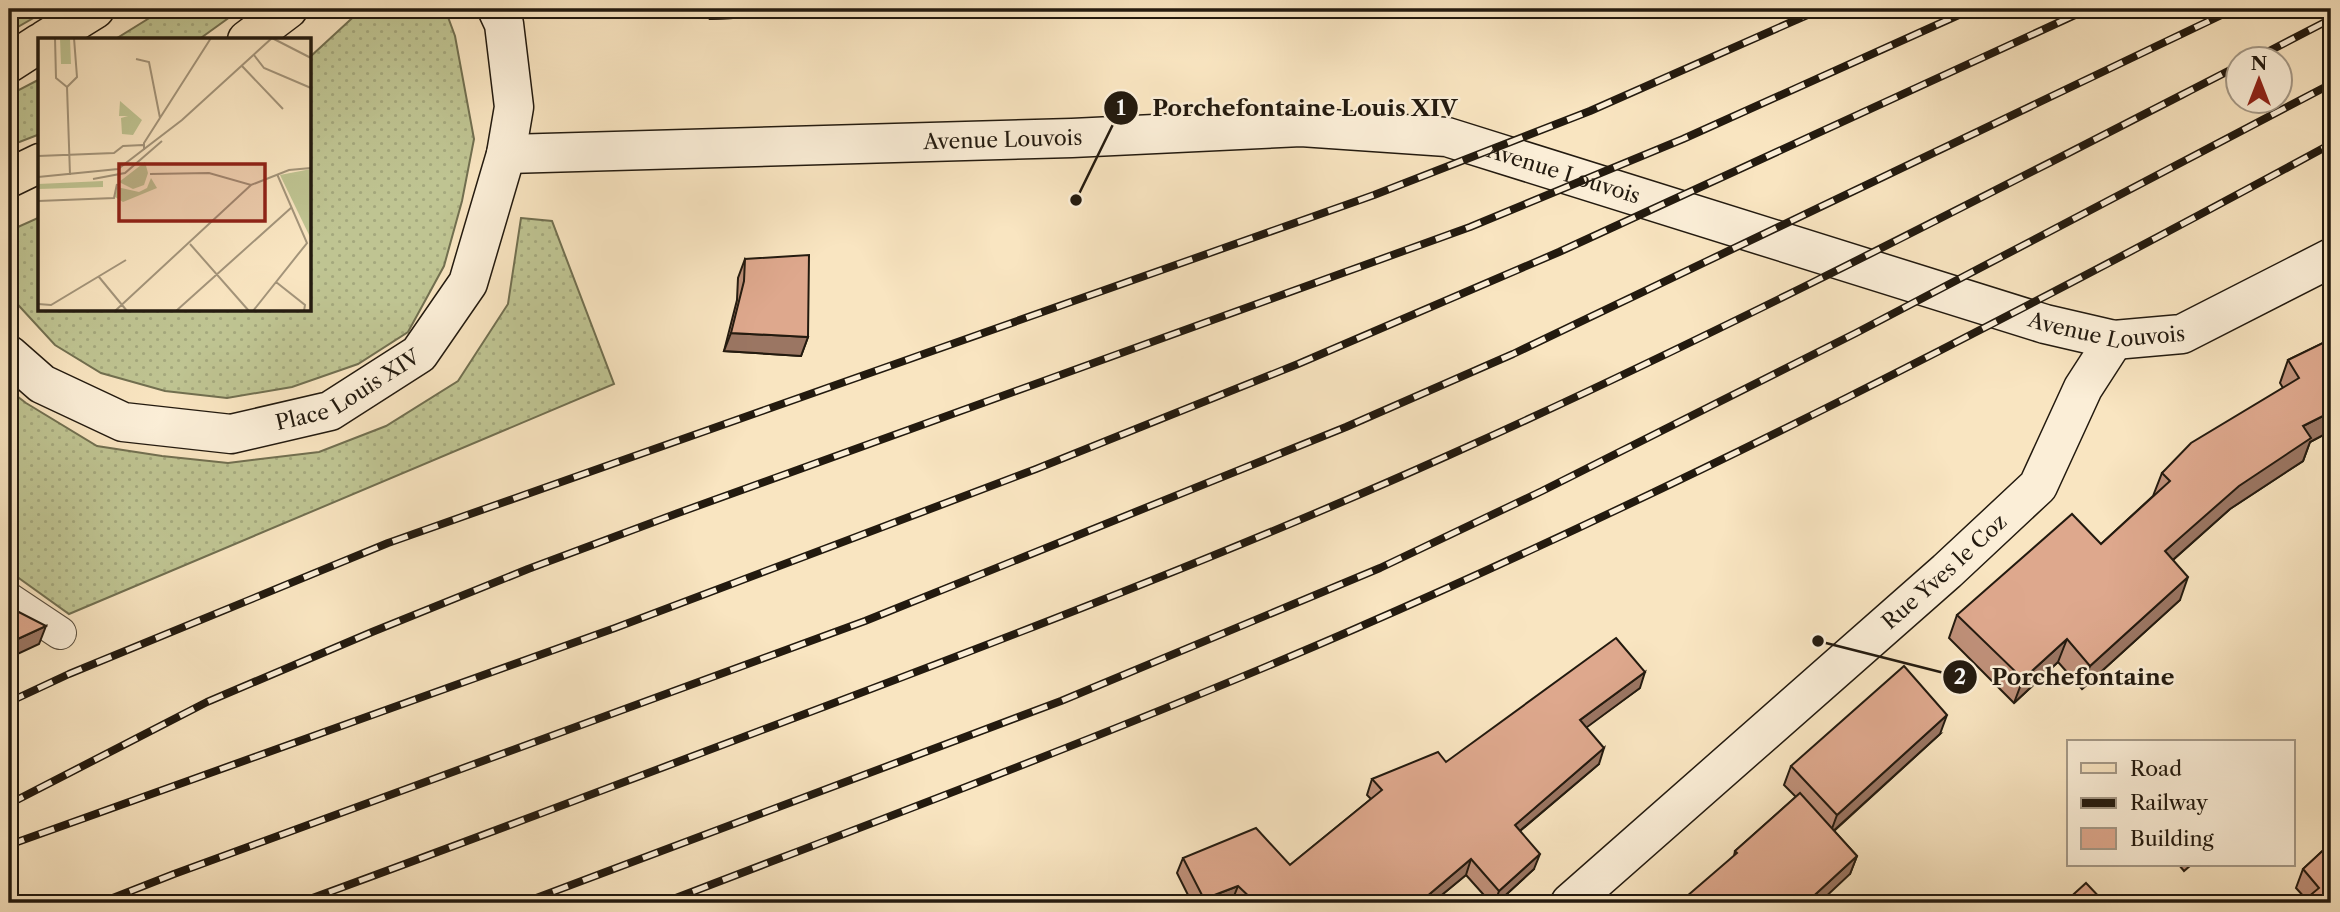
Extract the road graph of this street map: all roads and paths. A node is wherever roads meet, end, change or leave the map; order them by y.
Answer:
1 (95, 9) edge
2 (288, 9) edge
3 (497, 9) edge
4 (48, 38) edge
5 (250, 38) edge
6 (38, 44) edge
7 (9, 63) edge
8 (506, 154) junction
9 (38, 164) edge
10 (9, 178) edge
11 (2331, 258) edge
12 (2114, 340) junction
13 (9, 355) edge
14 (9, 598) edge
15 (60, 633) dead end
16 (1570, 903) edge

1 - 4 main road
2 - 5 main road
3 - 8 street, Place Louis XIV
6 - 7 main road
8 - 12 street, Avenue Louvois
8 - 13 street, Place Louis XIV
9 - 10 main road
11 - 12 street, Avenue Louvois
12 - 16 street, Rue Yves le Coz
14 - 15 lane

